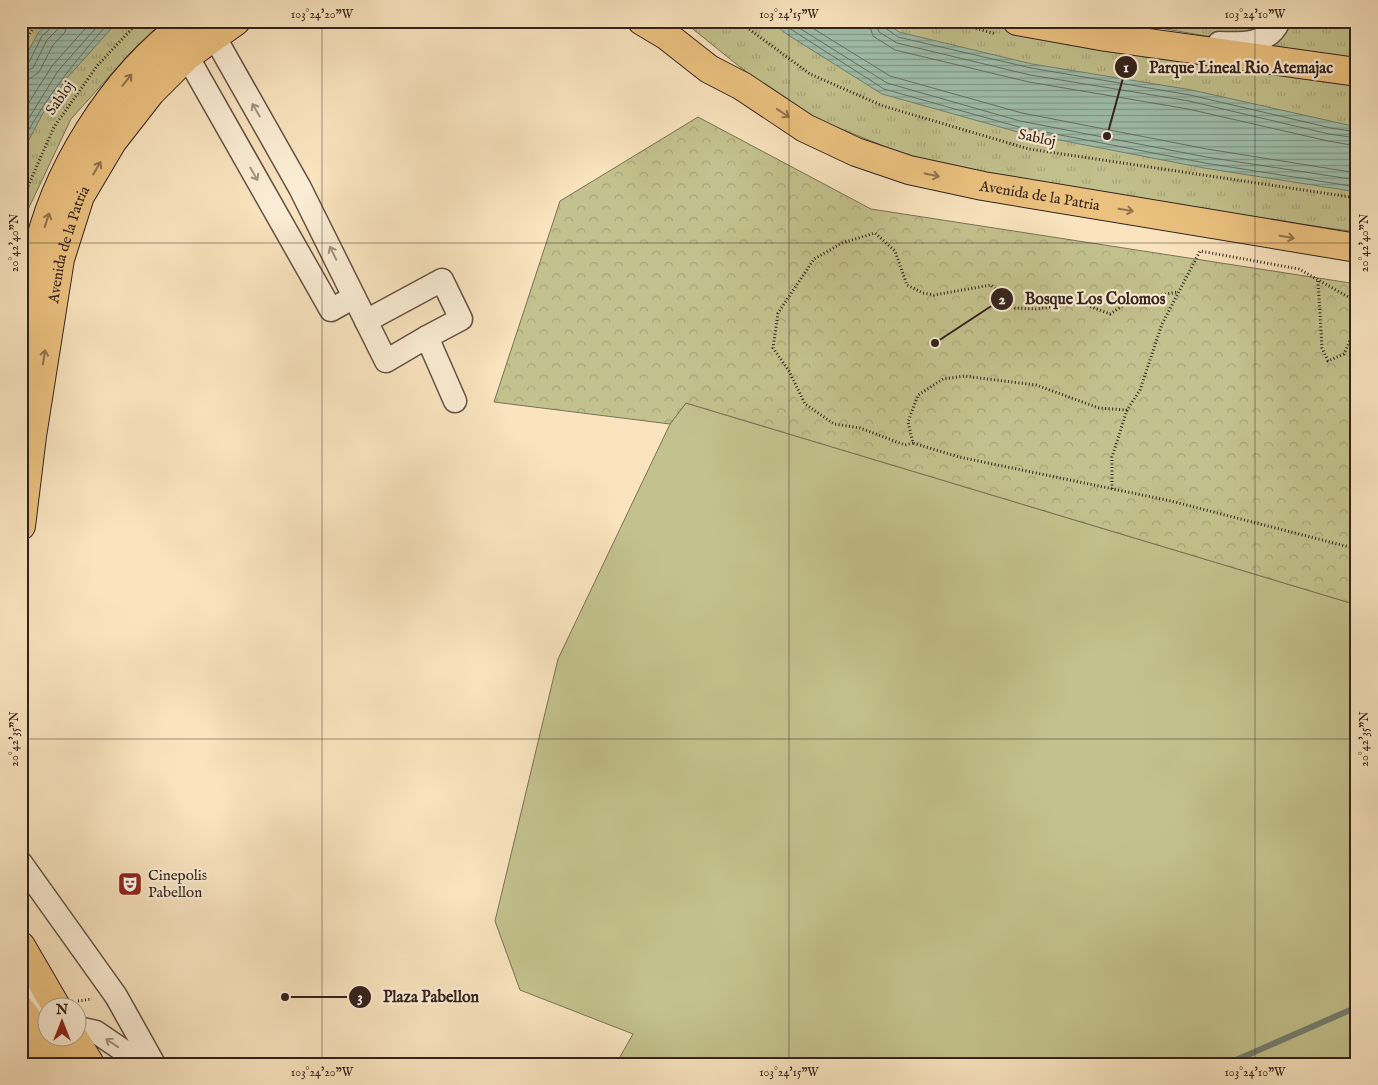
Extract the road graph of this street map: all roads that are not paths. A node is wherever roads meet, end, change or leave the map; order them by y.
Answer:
1 (189, 21) edge
2 (642, 21) edge
3 (671, 21) edge
4 (1017, 21) edge
5 (1279, 21) edge
6 (225, 29) edge
7 (1106, 38) junction
8 (186, 56) junction
9 (1357, 72) edge
10 (742, 86) junction
11 (300, 188) junction
12 (271, 205) junction
13 (1357, 248) edge
14 (354, 297) junction
15 (366, 321) junction
16 (427, 337) junction
17 (455, 400) dead end
18 (21, 407) edge
19 (32, 436) junction
20 (21, 472) edge
21 (21, 526) edge
22 (21, 863) edge
23 (21, 946) edge
24 (21, 981) edge
25 (39, 998) edge
26 (38, 1002) edge
27 (88, 1030) edge
28 (55, 1048) edge
29 (80, 1048) edge
30 (60, 1064) edge
31 (90, 1064) edge
32 (143, 1064) edge
33 (154, 1064) edge

18 -> 1 main road, Avenida de la Patria
2 - 10 main road, Avenida de la Patria
3 - 10 main road, Avenida de la Patria
4 - 7 main road
5 - 7 street
6 - 8 main road, Avenida de la Patria
11 -> 6 street
7 - 9 main road
8 -> 12 street
19 -> 8 main road, Avenida de la Patria
10 -> 13 main road, Avenida de la Patria
11 - 12 street
14 -> 11 street
12 - 14 street
14 - 15 street
15 - 16 street
15 - 16 street
16 - 17 street
19 - 20 main road
19 - 21 main road, Avenida de la Patria
22 - 33 street
23 - 25 main road
24 - 26 street
32 -> 27 street
28 - 30 main road
29 - 31 main road

